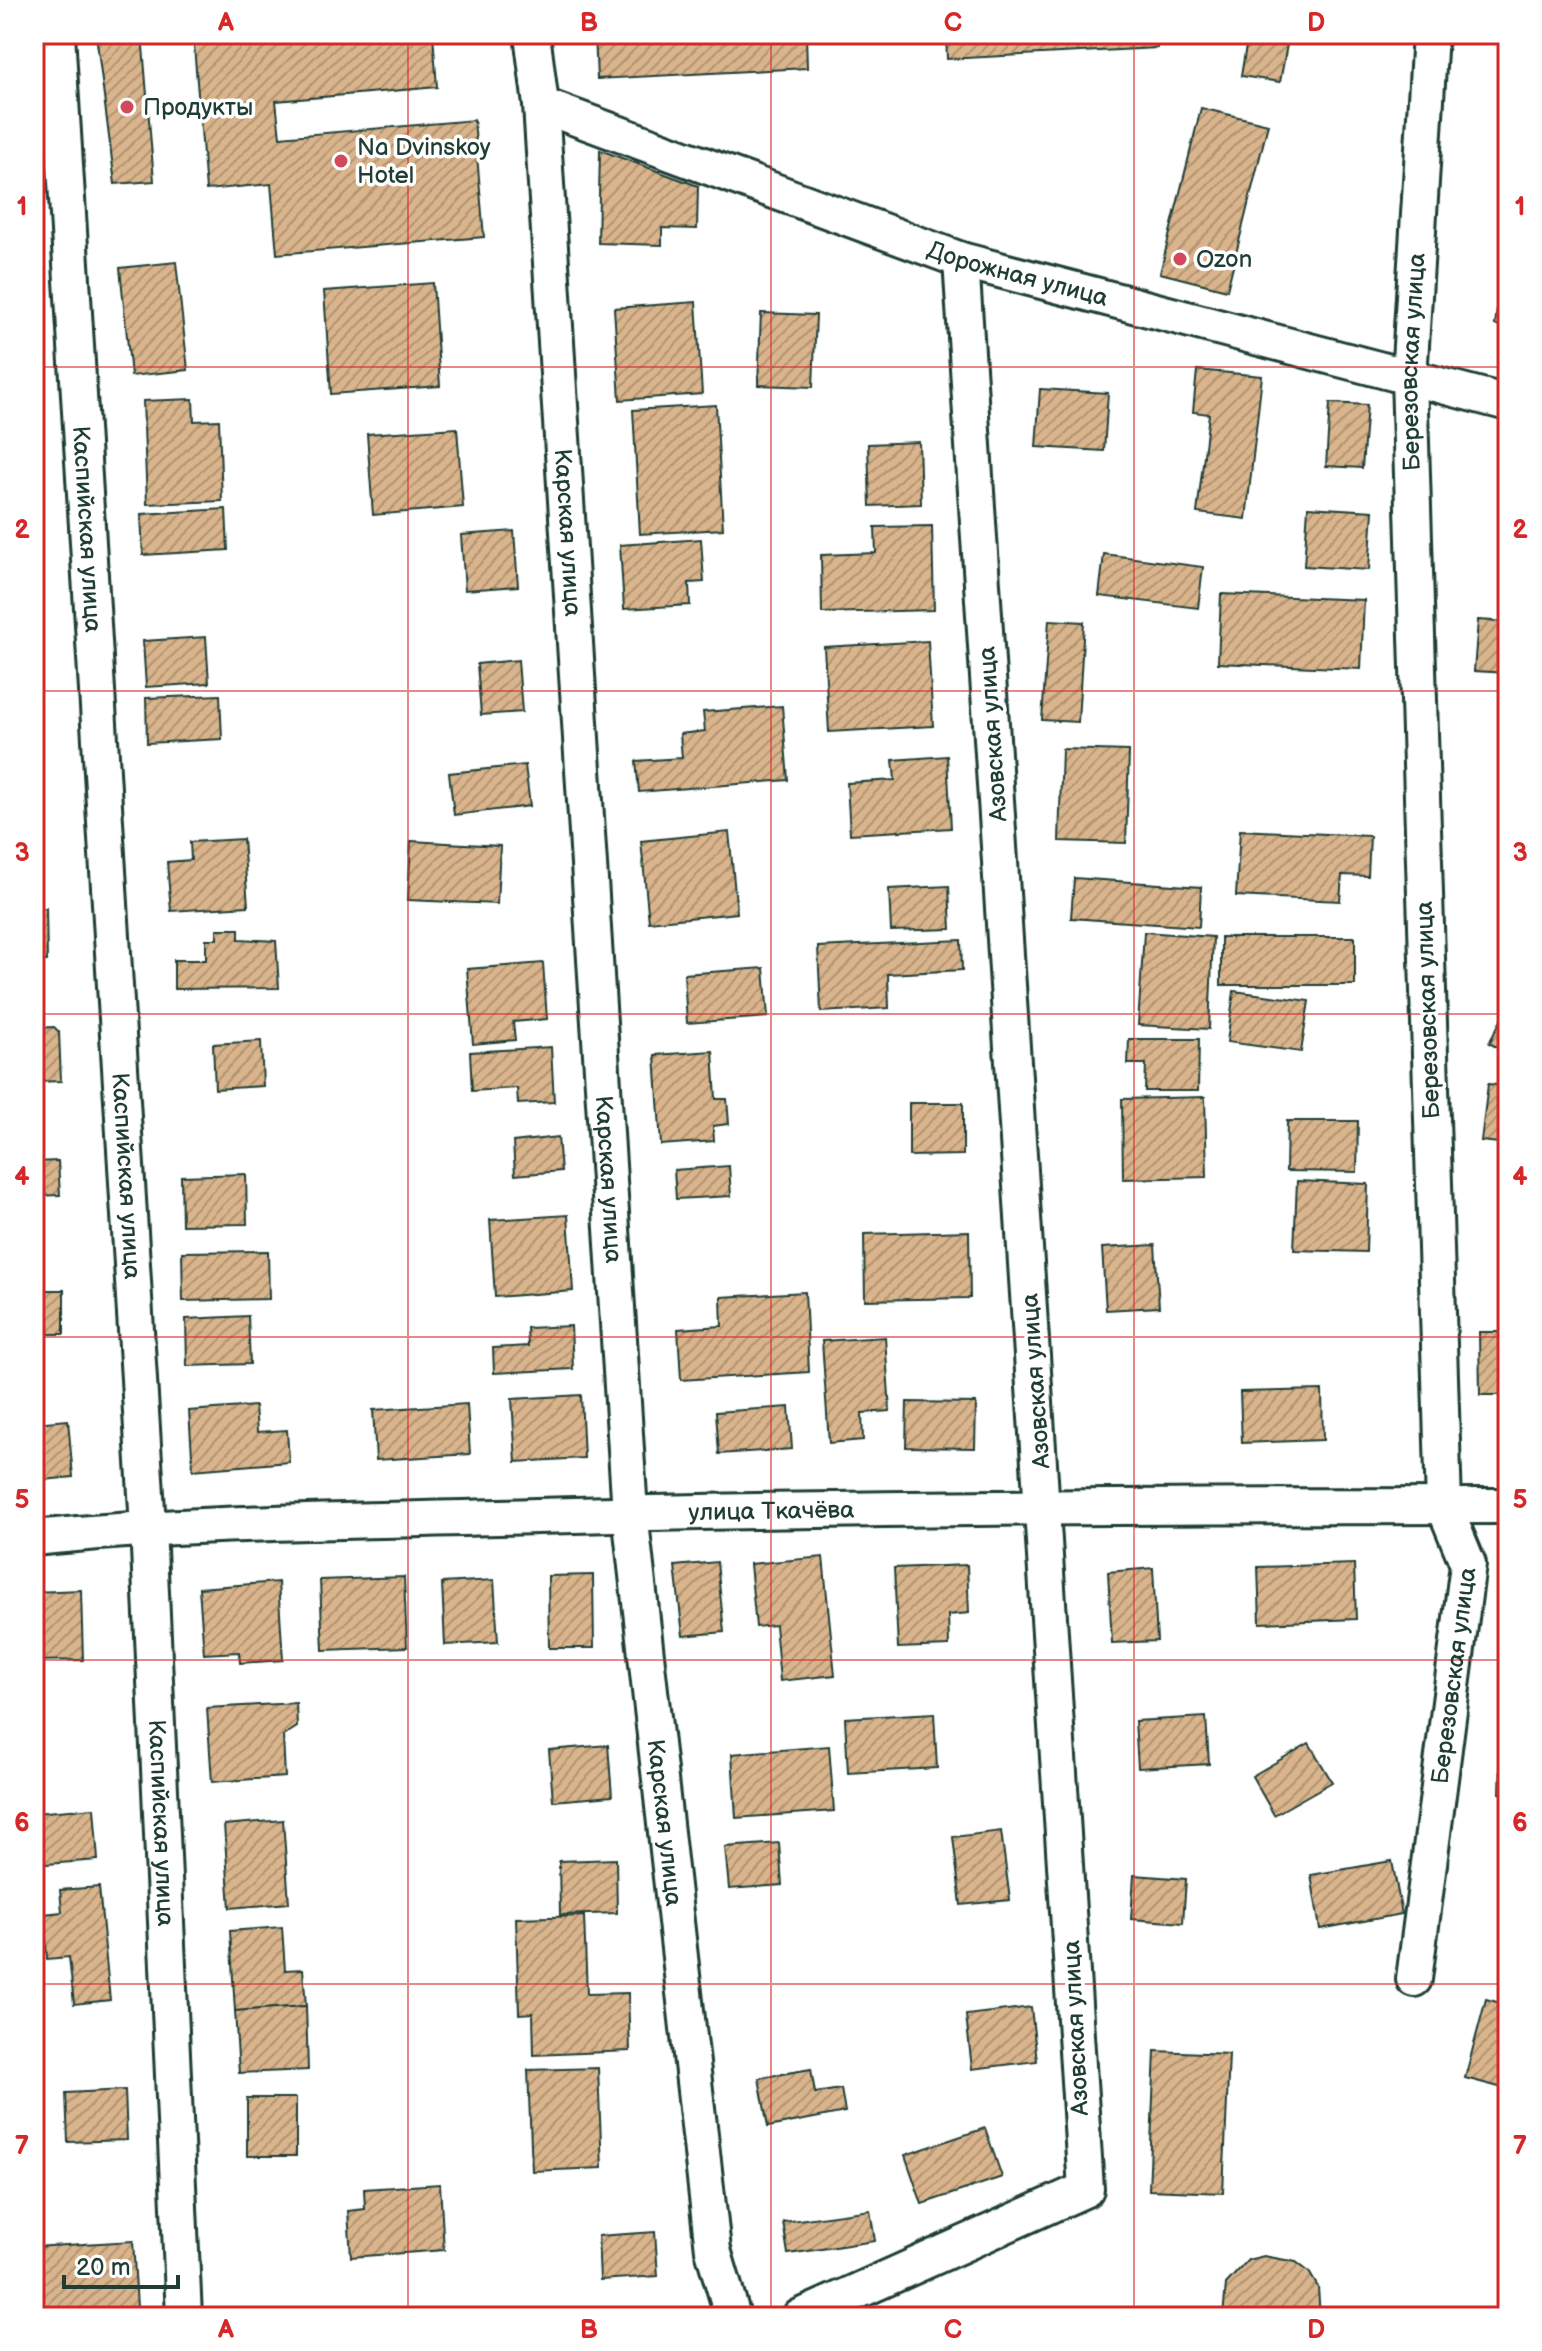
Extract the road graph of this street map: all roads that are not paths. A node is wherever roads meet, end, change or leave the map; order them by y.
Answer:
1 (57, 34) edge
2 (532, 34) edge
3 (1430, 34) edge
4 (541, 105) junction
5 (961, 260) junction
6 (1409, 378) junction
7 (1508, 403) edge
8 (1044, 1506) junction
9 (1444, 1506) junction
10 (1508, 1506) edge
11 (630, 1513) junction
12 (148, 1527) junction
13 (34, 1538) edge
14 (1414, 1979) dead end
15 (184, 2317) edge
16 (733, 2317) edge
17 (800, 2317) edge

1 - 12 street, Каспийская улица
2 - 4 street, Карская улица
3 - 6 street, Березовская улица
4 - 5 street, Дорожная улица
4 - 11 street, Карская улица
5 - 6 street, Дорожная улица
5 - 8 street, Азовская улица
6 - 7 street, Дорожная улица
6 - 9 street, Березовская улица
8 - 9 street, улица Ткачёва
8 - 11 street, улица Ткачёва
8 - 17 street, Азовская улица
9 - 10 street, улица Ткачёва
9 - 14 street, Березовская улица
11 - 12 street, улица Ткачёва
11 - 16 street, Карская улица
12 - 13 street, улица Ткачёва
12 - 15 street, Каспийская улица

